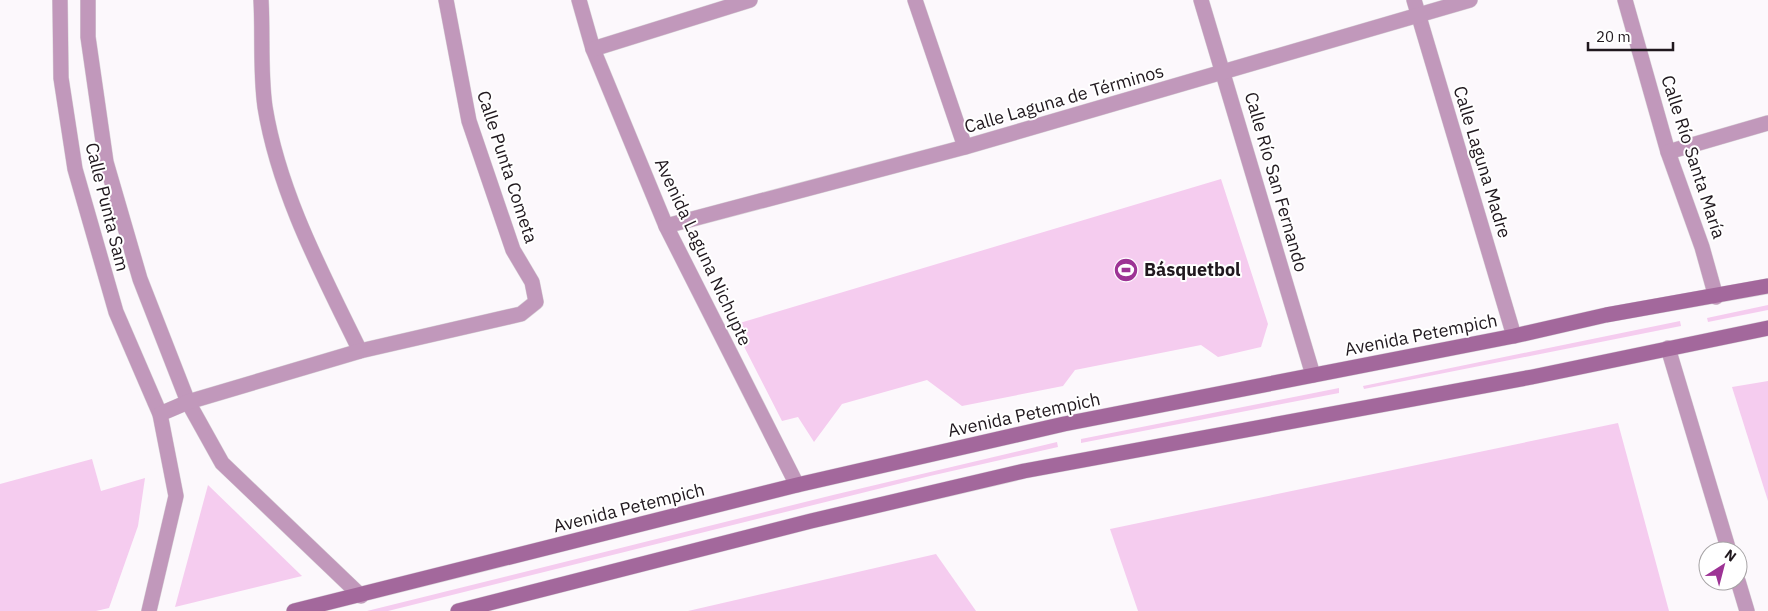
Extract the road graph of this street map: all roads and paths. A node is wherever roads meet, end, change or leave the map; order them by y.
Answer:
1 (60, 0) edge
2 (88, 0) edge
3 (261, 0) edge
4 (446, 0) edge
5 (579, 0) edge
6 (750, 0) edge
7 (915, 0) edge
8 (1202, 0) edge
9 (1414, 0) edge
10 (1470, 0) edge
11 (1625, 0) edge
12 (1419, 16) junction
13 (593, 49) junction
14 (1224, 72) junction
15 (1768, 123) edge
16 (965, 147) junction
17 (1668, 152) junction
18 (666, 226) junction
19 (1768, 286) edge
20 (1716, 297) junction
21 (1768, 328) edge
22 (1514, 336) junction
23 (1668, 348) junction
24 (360, 350) junction
25 (1313, 375) junction
26 (188, 402) junction
27 (160, 414) junction
28 (797, 485) junction
29 (1726, 541) edge
30 (1741, 591) edge
31 (361, 596) junction
32 (150, 611) edge
33 (294, 611) edge
34 (458, 611) edge
35 (1747, 611) edge

1 - 27 street, Calle Punta Sam
2 - 26 street, Calle Punta Sam
3 - 24 street
4 - 24 street, Calle Punta Cometa
5 - 13 street, Avenida Laguna Nichupte
6 - 13 street
7 - 16 street
8 - 14 street, Calle Río San Fernando
9 - 12 street, Calle Laguna Madre
10 - 12 street, Calle Laguna de Términos
11 - 17 street, Calle Río Santa María
12 - 14 street, Calle Laguna de Términos
12 - 22 street, Calle Laguna Madre
13 - 18 street, Avenida Laguna Nichupte
14 - 16 street, Calle Laguna de Términos
14 - 25 street, Calle Río San Fernando
15 - 17 street
16 - 18 street, Calle Laguna de Términos
17 - 20 street, Calle Río Santa María
18 - 28 street, Avenida Laguna Nichupte
19 - 20 main road, Avenida Petempich
20 - 22 main road, Avenida Petempich
21 - 23 main road
22 - 25 main road, Avenida Petempich
23 - 29 street
23 - 34 main road
24 - 26 street
25 - 28 main road, Avenida Petempich
26 - 27 street
26 - 31 street, Calle Punta Sam
27 - 32 street, Calle Punta Sam
28 - 31 main road, Avenida Petempich
30 - 35 street
31 - 33 main road, Avenida Petempich

